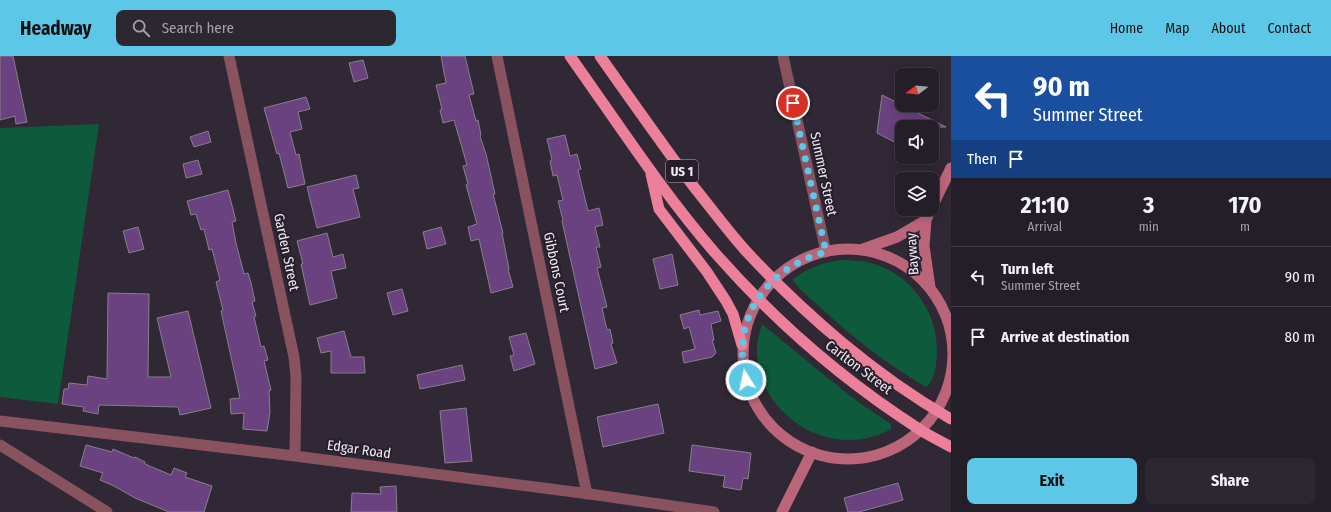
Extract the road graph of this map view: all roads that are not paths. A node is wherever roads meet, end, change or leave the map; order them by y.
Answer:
1 (229, 56) edge
2 (497, 56) edge
3 (570, 56) edge
4 (600, 56) edge
5 (783, 56) edge
6 (951, 168) edge
7 (650, 169) junction
8 (939, 193) edge
9 (928, 216) edge
10 (926, 220) junction
11 (862, 250) junction
12 (826, 252) junction
13 (774, 279) junction
14 (930, 286) junction
15 (757, 298) junction
16 (742, 344) junction
17 (936, 410) junction
18 (951, 419) edge
19 (0, 421) edge
20 (920, 430) junction
21 (0, 445) edge
22 (951, 447) edge
23 (812, 452) junction
24 (295, 456) junction
25 (587, 494) junction
26 (107, 512) edge
27 (714, 512) edge
28 (782, 512) edge

1 - 24 street, Garden Street
2 - 25 street, Gibbons Court
3 - 7 highway, US 1
4 - 13 highway, US 1
5 - 12 street, Summer Street
6 - 8 main road, Bayway
7 - 15 highway, US 1
7 - 16 highway
9 - 10 main road, Bayway
10 - 11 main road, Bayway
10 - 14 main road, Bayway
11 - 12 main road
11 - 14 main road
12 - 13 main road
13 - 15 main road
13 - 17 highway, Carlton Street / US 1
14 - 17 main road
15 - 16 main road
15 - 20 highway, Carlton Street
16 - 23 main road
17 - 18 highway, Carlton Street / US 1
17 - 20 main road
19 - 24 street, Edgar Road
20 - 22 highway, Carlton Street
20 - 23 main road
21 - 26 street
23 - 28 main road
24 - 25 street, Edgar Road
25 - 27 street, Edgar Road

